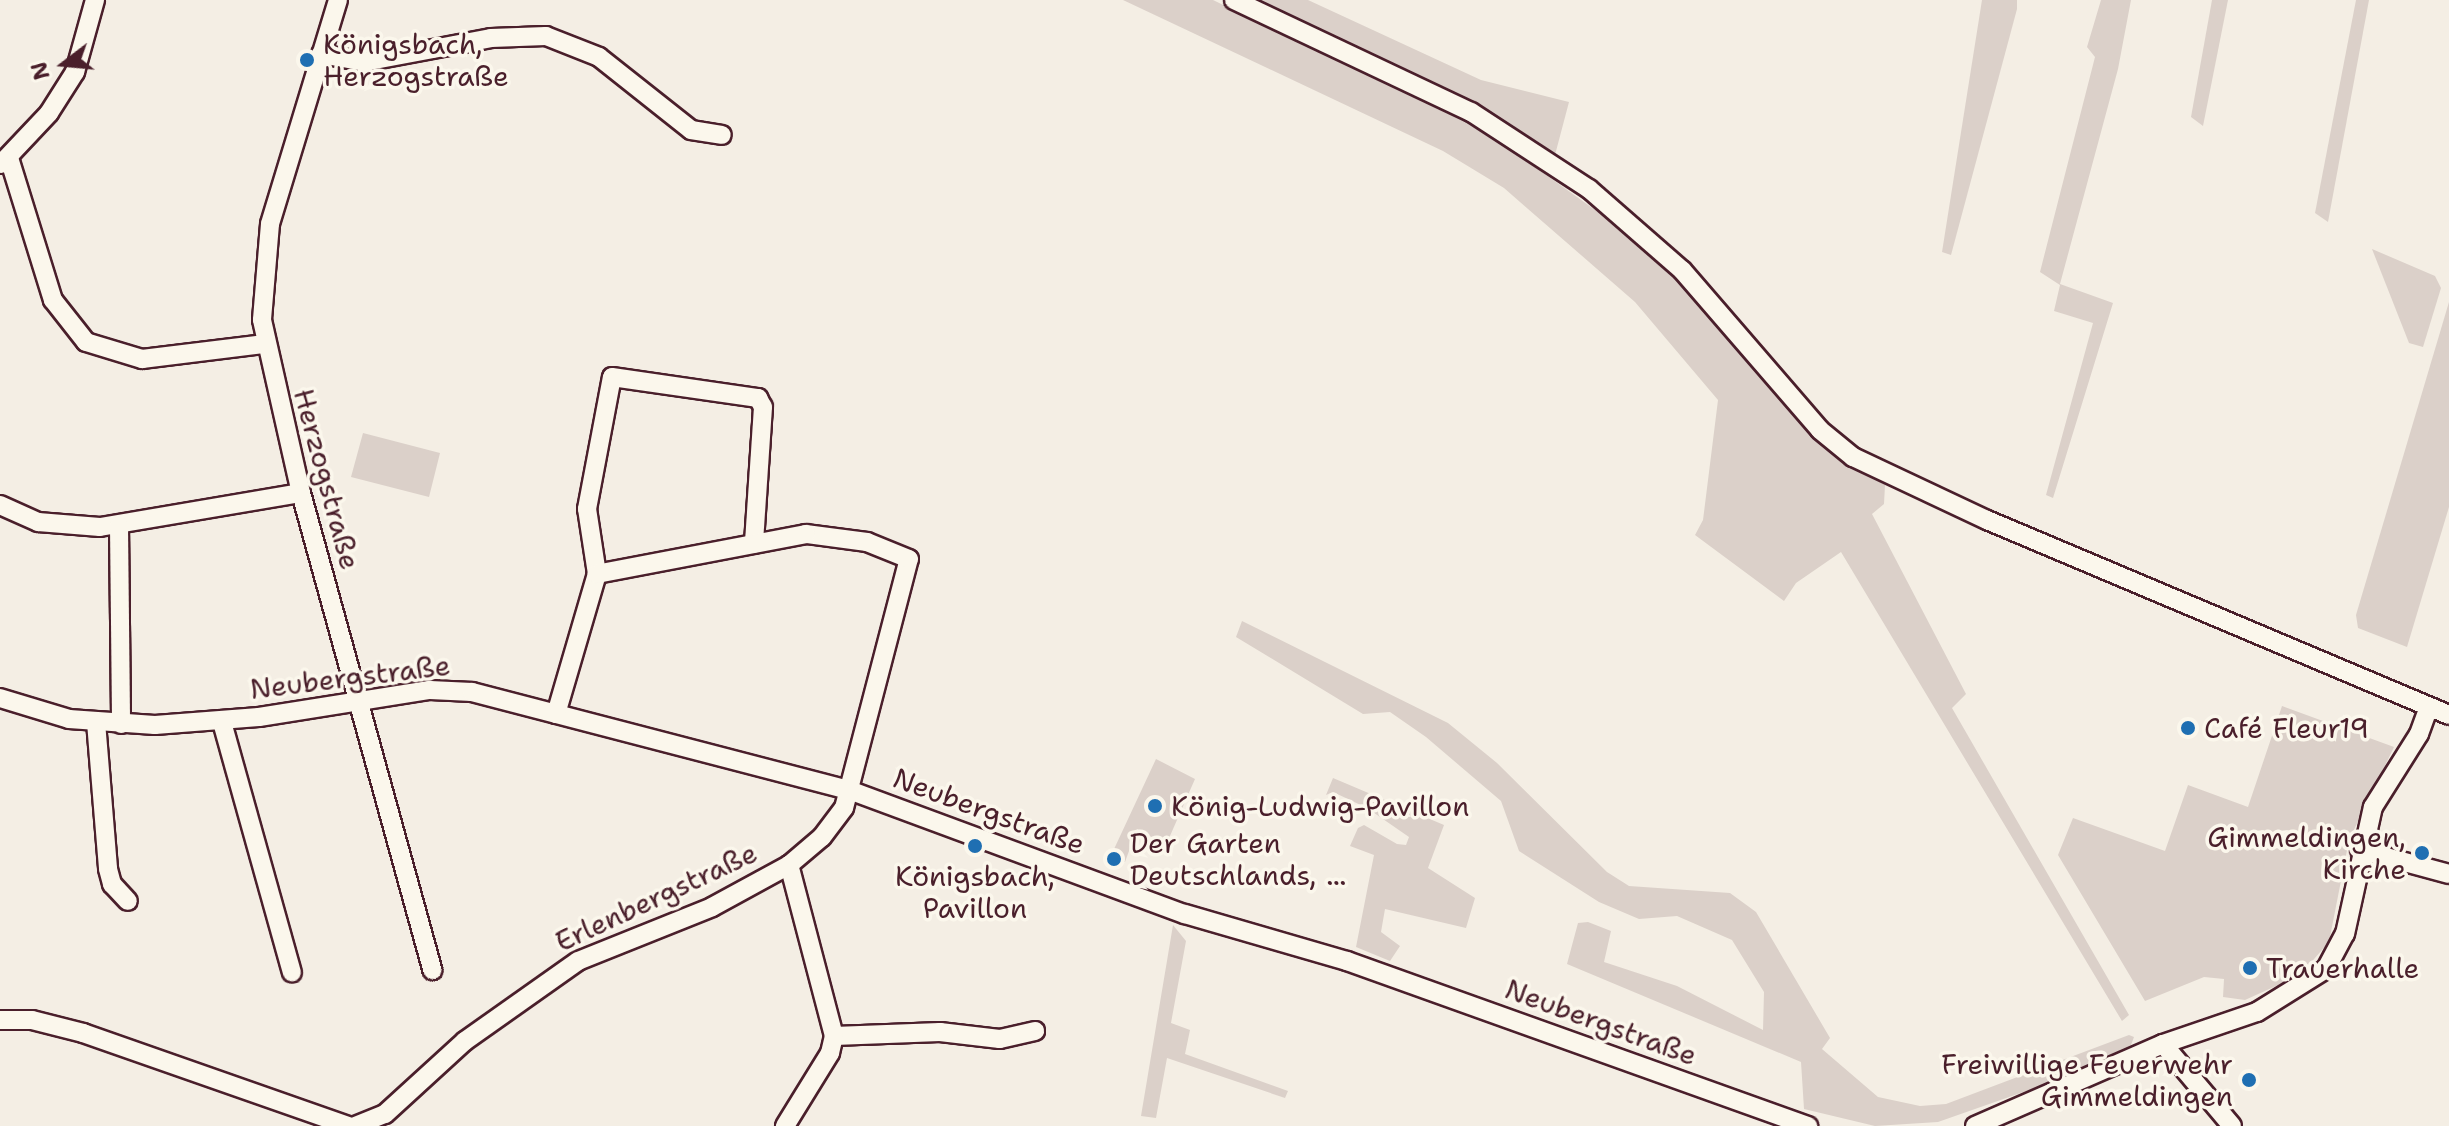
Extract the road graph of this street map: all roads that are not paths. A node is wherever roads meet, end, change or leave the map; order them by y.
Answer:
1 (95, 0) edge
2 (338, 0) edge
3 (1234, 0) edge
4 (321, 54) junction
5 (722, 135) dead end
6 (4, 161) edge
7 (265, 344) junction
8 (301, 493) junction
9 (0, 505) edge
10 (119, 526) junction
11 (754, 544) junction
12 (597, 574) junction
13 (0, 698) edge
14 (357, 701) junction
15 (2429, 707) junction
16 (556, 714) junction
17 (2449, 715) edge
18 (96, 722) junction
19 (222, 722) junction
20 (121, 724) junction
21 (849, 790) junction
22 (2360, 850) junction
23 (789, 865) junction
24 (2449, 874) edge
25 (128, 901) dead end
26 (432, 970) dead end
27 (292, 972) dead end
28 (0, 1020) edge
29 (1035, 1031) dead end
30 (834, 1036) junction
31 (2163, 1044) junction
32 (348, 1126) edge
33 (355, 1126) edge
34 (785, 1126) edge
35 (1808, 1126) edge
36 (1975, 1126) edge
37 (2232, 1126) edge

1 - 6 street
2 - 4 street, Herzogstraße
3 - 15 street
4 - 5 street
4 - 7 street, Herzogstraße
6 - 7 street
7 - 8 street, Herzogstraße
8 - 10 street
8 - 14 street, Herzogstraße
9 - 10 street
10 - 20 street
11 - 12 street
11 - 12 street
11 - 21 street, Erlenbergstraße
12 - 16 street
13 - 18 street, Neubergstraße
14 - 16 street, Neubergstraße
14 - 19 street, Neubergstraße
14 - 26 street, Herzogstraße
15 - 17 street
15 - 22 street
16 - 21 street, Neubergstraße
18 - 20 street, Neubergstraße
18 - 25 street
19 - 20 street, Neubergstraße
19 - 27 street, Neubergstraße
21 - 23 street, Erlenbergstraße
21 - 35 street, Neubergstraße
22 - 24 street
22 - 31 street
23 - 30 street
23 - 33 street, Erlenbergstraße
28 - 32 street
29 - 30 street
30 - 34 street
31 - 36 street
31 - 37 street

